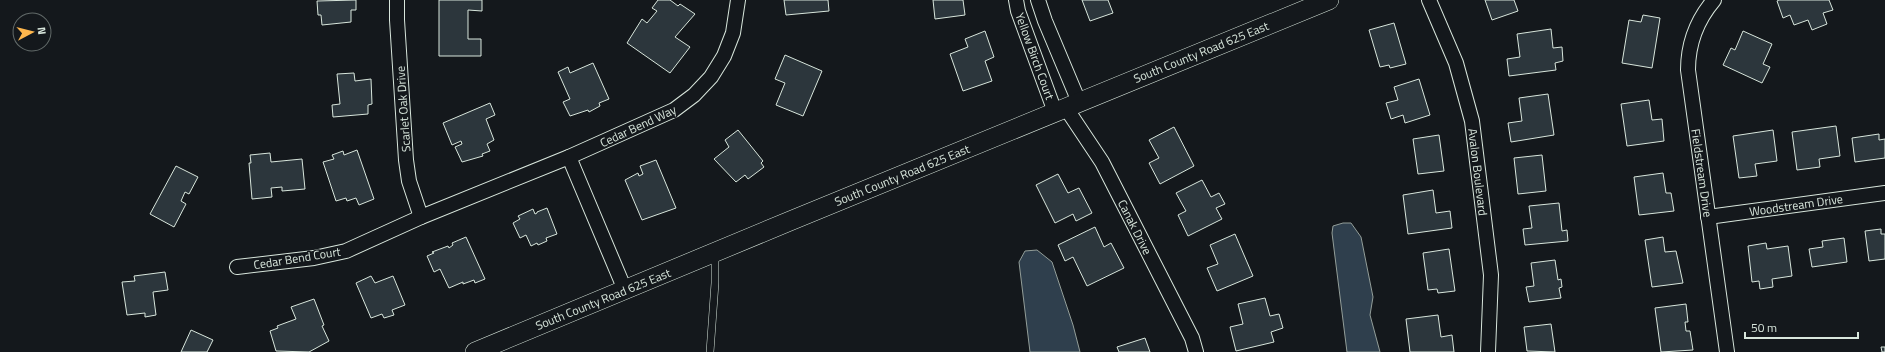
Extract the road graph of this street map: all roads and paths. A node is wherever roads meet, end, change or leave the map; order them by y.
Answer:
1 (397, 0) edge
2 (738, 0) edge
3 (1016, 0) edge
4 (1038, 0) edge
5 (1329, 0) edge
6 (1429, 0) edge
7 (1714, 0) edge
8 (1067, 107) junction
9 (569, 157) junction
10 (1885, 193) edge
11 (421, 216) junction
12 (1708, 217) junction
13 (715, 253) junction
14 (237, 268) dead end
15 (625, 290) junction
16 (475, 352) edge
17 (710, 352) edge
18 (1196, 352) edge
19 (1488, 352) edge
20 (1727, 352) edge

1 - 11 street, Scarlet Oak Drive
2 - 9 street, Cedar Bend Way
3 - 8 street, Yellow Birch Court
4 - 8 street, Yellow Birch Court
5 - 8 street, South County Road 625 East
6 - 19 street, Avalon Boulevard
7 - 12 street, Fieldstream Drive
8 - 13 street, South County Road 625 East
8 - 18 street, Canak Drive
9 - 11 street, Cedar Bend Way
9 - 15 street
10 - 12 street, Woodstream Drive
11 - 14 street, Cedar Bend Court
12 - 20 street, Fieldstream Drive
13 - 15 street, South County Road 625 East
13 - 17 lane
15 - 16 street, South County Road 625 East

